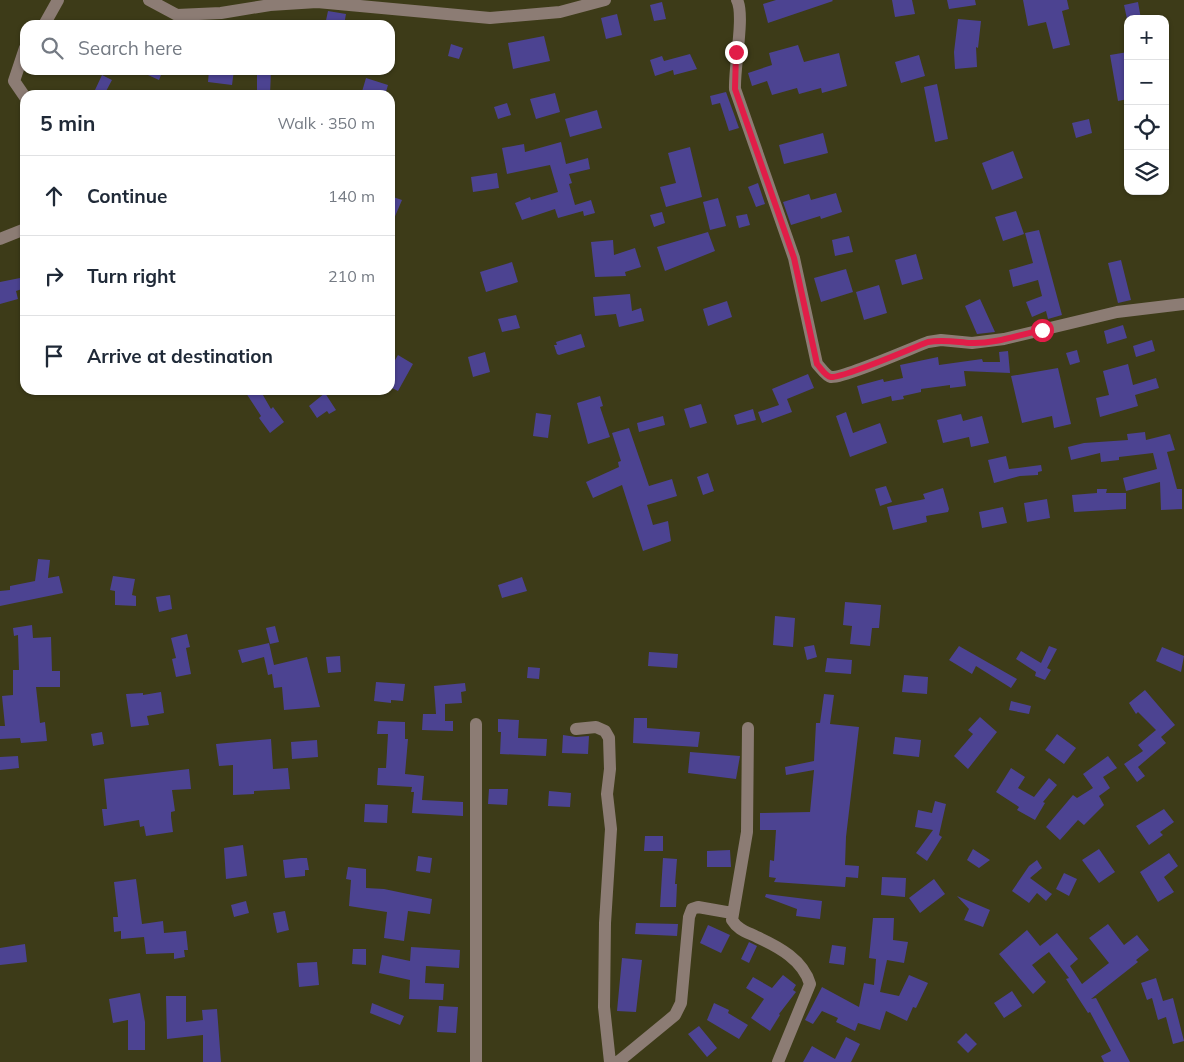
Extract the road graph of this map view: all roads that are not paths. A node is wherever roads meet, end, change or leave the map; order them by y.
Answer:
1 (58, 0) edge
2 (149, 0) edge
3 (605, 0) edge
4 (737, 0) edge
5 (316, 1) edge
6 (47, 20) edge
7 (20, 63) edge
8 (20, 90) edge
9 (20, 231) edge
10 (0, 239) edge
11 (1184, 304) edge
12 (476, 724) dead end
13 (748, 728) dead end
14 (576, 729) dead end
15 (732, 913) junction
16 (476, 1062) edge
17 (610, 1062) edge
18 (618, 1062) edge
19 (778, 1062) edge

1 - 6 street
2 - 5 street
3 - 5 street
4 - 11 street
7 - 8 street
9 - 10 street
12 - 16 street
13 - 15 street
14 - 17 street
15 - 18 street
15 - 19 street

